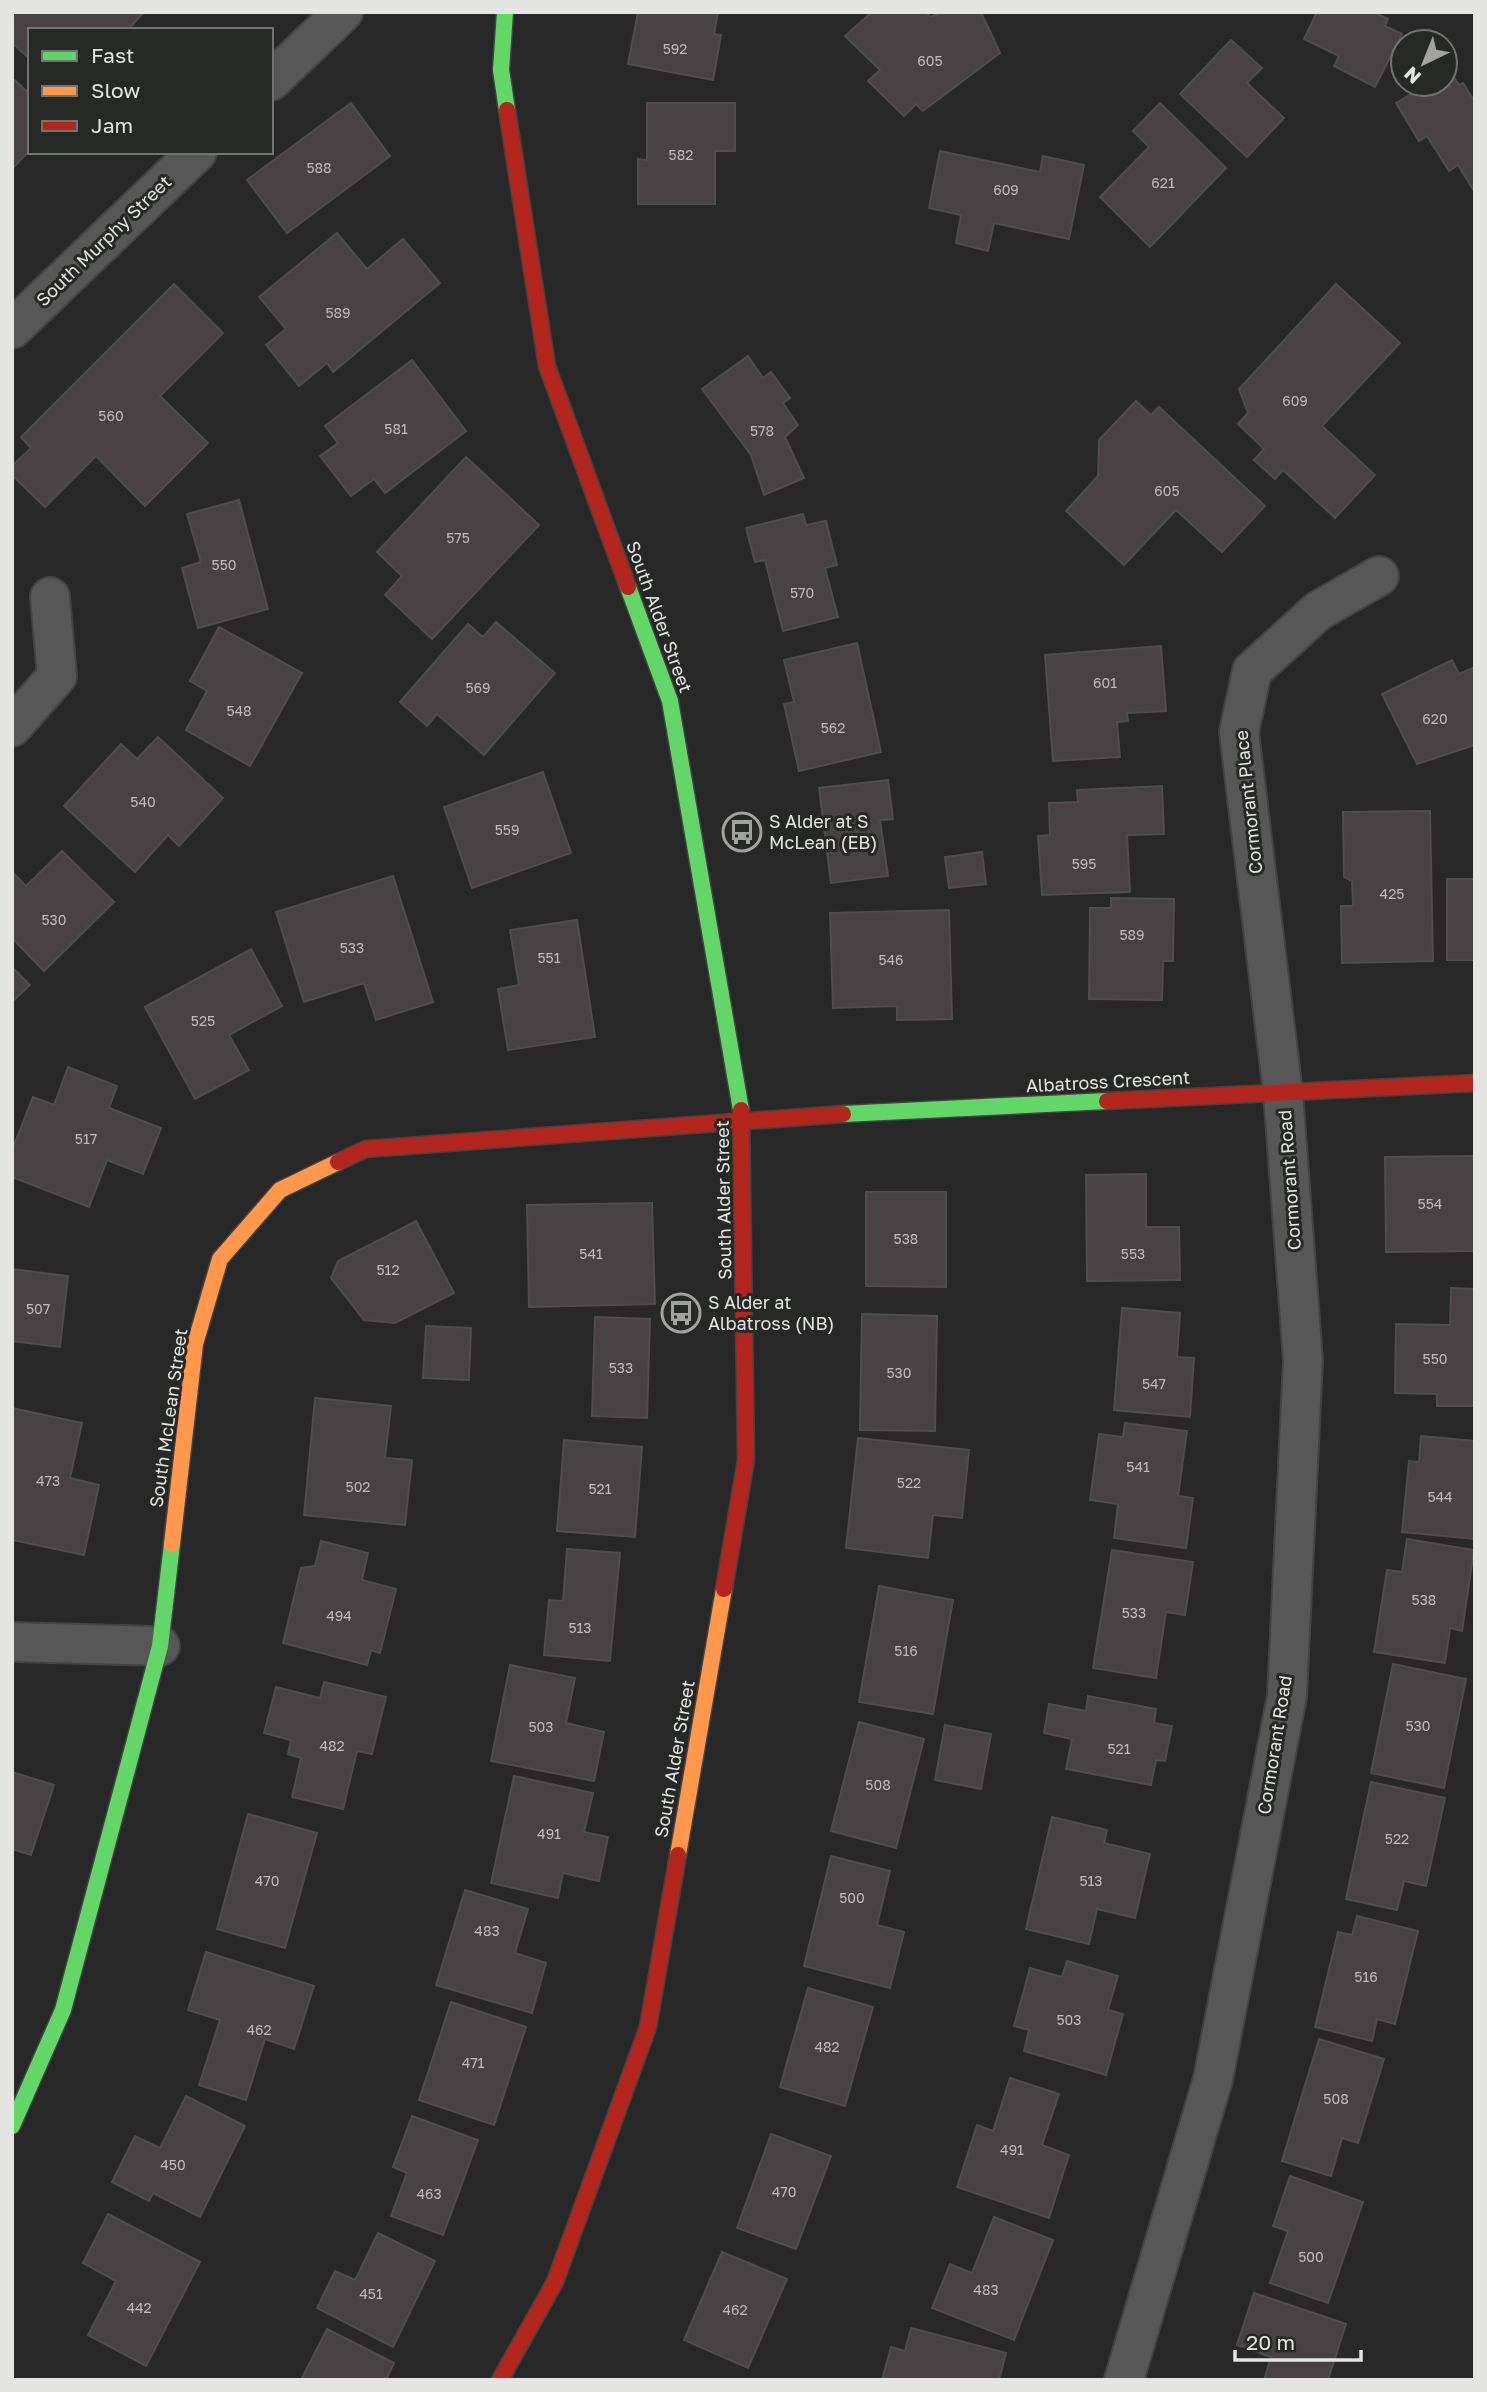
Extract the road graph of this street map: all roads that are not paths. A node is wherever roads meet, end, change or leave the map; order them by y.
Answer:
1 (342, 12) edge
2 (505, 12) edge
3 (273, 79) edge
4 (195, 154) edge
5 (12, 329) edge
6 (1379, 576) dead end
7 (50, 597) dead end
8 (12, 727) edge
9 (1475, 1083) edge
10 (1283, 1093) junction
11 (743, 1119) junction
12 (12, 1642) edge
13 (160, 1646) junction
14 (12, 2126) edge
15 (500, 2380) edge
16 (1124, 2380) edge

1 - 3 street
2 - 11 street, South Alder Street
4 - 5 street, South Murphy Street
6 - 10 street, Cormorant Place
7 - 8 street
9 - 10 street, Albatross Crescent
10 - 11 street, Albatross Crescent
10 - 16 street, Cormorant Road
11 - 13 street, South McLean Street
11 - 15 street, South Alder Street
12 - 13 street
13 - 14 street, South McLean Street

